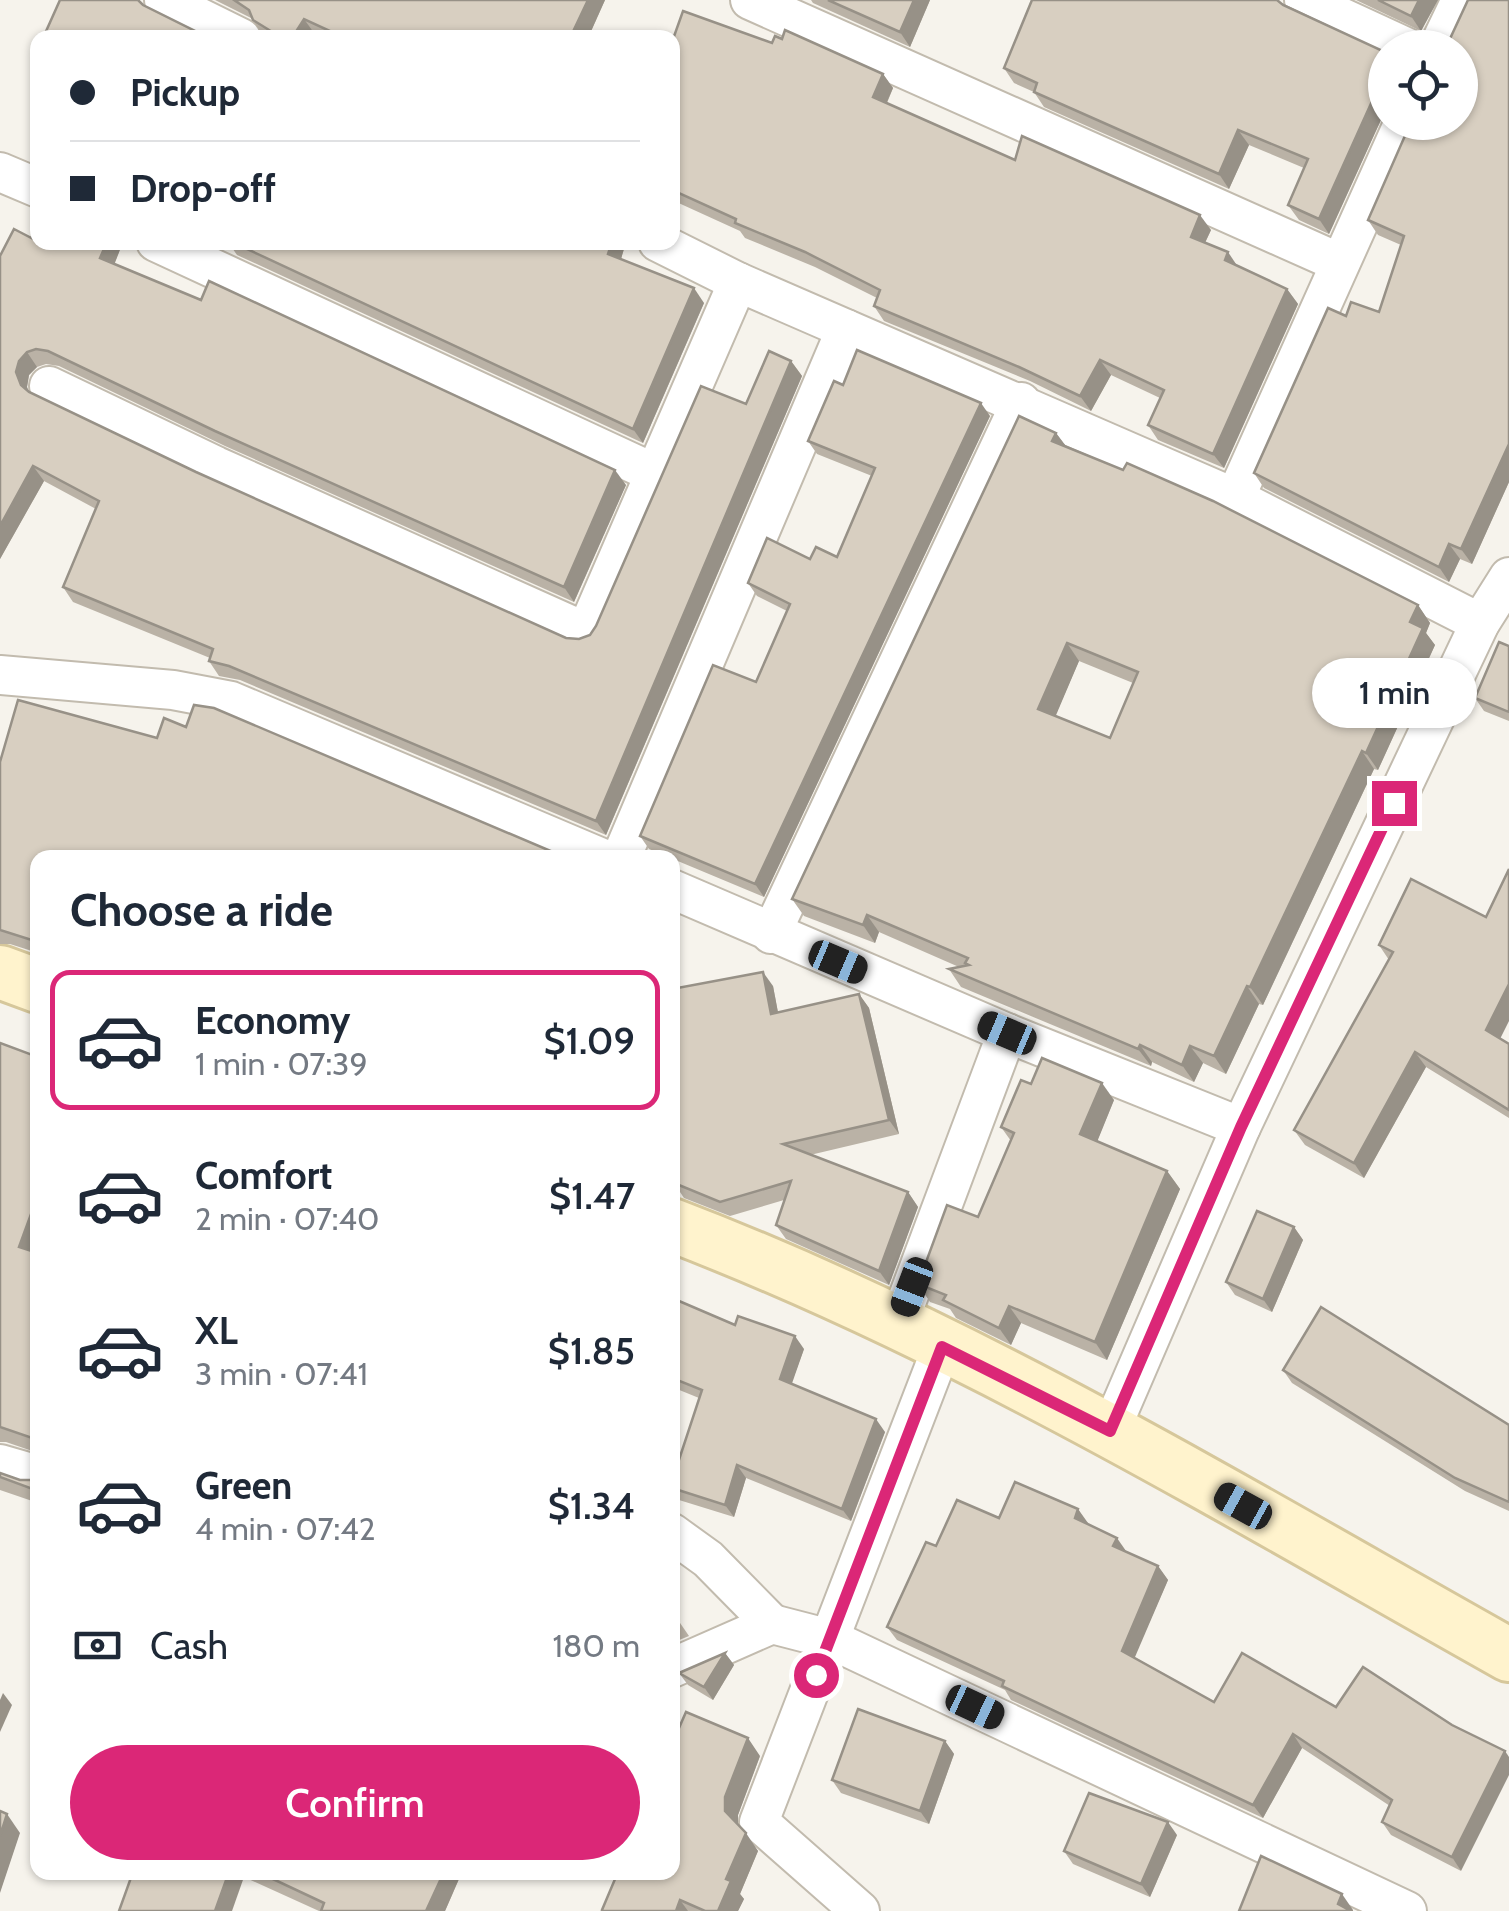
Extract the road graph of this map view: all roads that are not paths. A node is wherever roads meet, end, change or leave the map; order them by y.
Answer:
1 (164, 0) edge
2 (750, 0) edge
3 (1304, 0) edge
4 (1461, 0) edge
5 (224, 30) edge
6 (1369, 30) edge
7 (1447, 30) edge
8 (1396, 140) edge
9 (0, 172) edge
10 (30, 185) edge
11 (173, 250) edge
12 (674, 250) edge
13 (1340, 263) junction
14 (738, 282) junction
15 (846, 330) junction
16 (49, 386) dead end
17 (1021, 402) junction
18 (654, 473) junction
19 (1235, 498) junction
20 (1509, 577) edge
21 (1480, 623) junction
22 (0, 674) edge
23 (583, 850) edge
24 (624, 850) edge
25 (680, 893) edge
26 (771, 934) junction
27 (0, 972) edge
28 (30, 983) edge
29 (1007, 1033) junction
30 (1241, 1127) junction
31 (680, 1229) edge
32 (920, 1335) junction
33 (1110, 1431) junction
34 (0, 1464) edge
35 (30, 1473) edge
36 (680, 1540) edge
37 (772, 1624) junction
38 (830, 1638) junction
39 (1509, 1654) edge
40 (680, 1664) edge
41 (860, 1911) edge
42 (1408, 1911) edge

1 - 5 street
2 - 13 street
3 - 6 street
4 - 7 street
8 - 13 street
9 - 10 street
11 - 18 street
12 - 14 street
13 - 19 street
14 - 15 street
14 - 18 street
15 - 17 street
15 - 24 street
16 - 18 street
17 - 19 street
17 - 26 street
19 - 21 street
20 - 21 street
21 - 30 street
22 - 23 street
25 - 26 street
26 - 29 street
27 - 28 main road
29 - 30 street
29 - 32 street
30 - 33 street
31 - 32 main road
32 - 33 main road
32 - 38 street
33 - 39 main road
34 - 35 street
36 - 37 street
37 - 38 street
37 - 40 street
38 - 41 street
38 - 42 street

